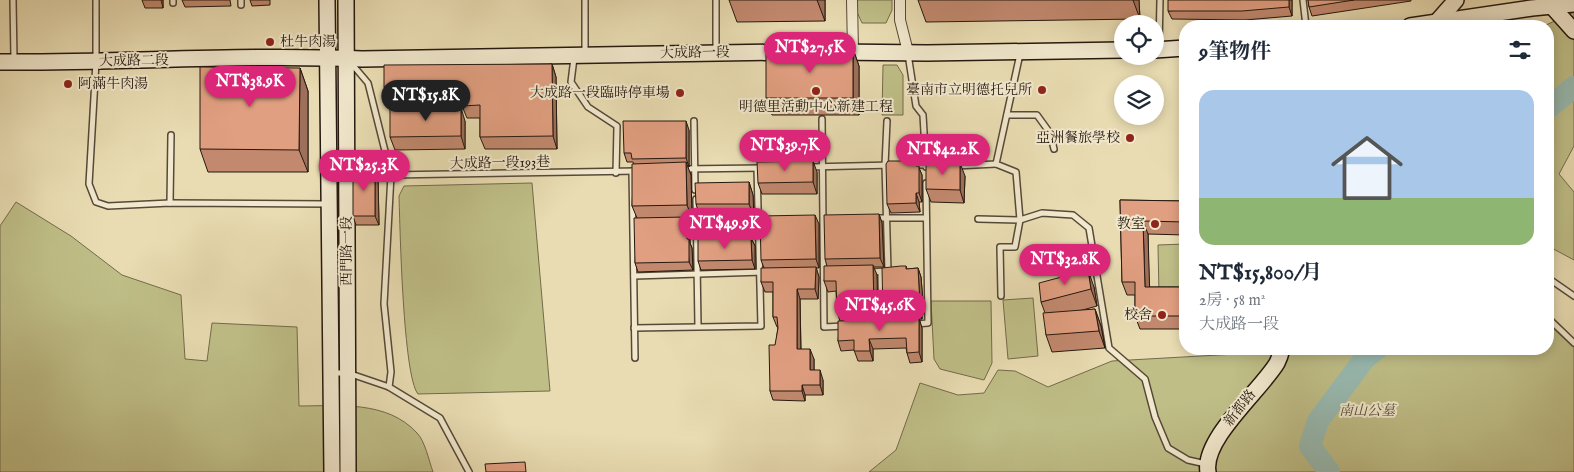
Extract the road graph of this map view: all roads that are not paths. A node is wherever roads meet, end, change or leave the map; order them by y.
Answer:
1 (13, 0) edge
2 (96, 0) edge
3 (328, 0) edge
4 (346, 0) edge
5 (584, 0) edge
6 (716, 0) edge
7 (852, 0) edge
8 (900, 0) edge
9 (1160, 0) edge
10 (1303, 0) edge
11 (1456, 0) edge
12 (1549, 3) edge
13 (1572, 3) edge
14 (1159, 15) edge
15 (1305, 20) edge
16 (1438, 20) edge
17 (1457, 20) edge
18 (1573, 29) edge
19 (1179, 48) edge
20 (1114, 50) edge
21 (1164, 50) edge
22 (802, 52) edge
23 (821, 52) edge
24 (853, 52) junction
25 (908, 52) junction
26 (1020, 52) junction
27 (716, 53) junction
28 (580, 55) junction
29 (328, 58) junction
30 (347, 59) junction
31 (7, 62) edge
32 (96, 62) junction
33 (1007, 116) junction
34 (694, 120) dead end
35 (822, 120) dead end
36 (887, 121) dead end
37 (171, 136) dead end
38 (1054, 148) dead end
39 (886, 164) junction
40 (926, 164) junction
41 (996, 164) junction
42 (952, 166) edge
43 (803, 167) edge
44 (822, 167) junction
45 (757, 168) junction
46 (766, 168) edge
47 (695, 169) junction
48 (677, 170) edge
49 (632, 171) junction
50 (641, 171) edge
51 (616, 173) junction
52 (391, 175) junction
53 (170, 203) junction
54 (329, 204) junction
55 (868, 218) edge
56 (886, 218) junction
57 (926, 218) junction
58 (813, 219) edge
59 (822, 219) junction
60 (831, 219) edge
61 (978, 219) dead end
62 (776, 220) edge
63 (1020, 220) junction
64 (757, 221) junction
65 (678, 222) edge
66 (696, 222) junction
67 (633, 223) junction
68 (642, 223) edge
69 (918, 270) edge
70 (928, 270) junction
71 (888, 271) junction
72 (898, 271) edge
73 (760, 272) junction
74 (769, 272) edge
75 (814, 272) edge
76 (823, 272) junction
77 (832, 272) edge
78 (860, 272) edge
79 (696, 274) junction
80 (634, 276) junction
81 (1554, 282) edge
82 (1001, 296) dead end
83 (1574, 296) edge
84 (910, 324) edge
85 (1554, 324) edge
86 (873, 325) edge
87 (882, 325) junction
88 (892, 325) edge
89 (698, 326) junction
90 (853, 326) edge
91 (634, 328) junction
92 (1574, 343) edge
93 (1280, 355) edge
94 (635, 358) dead end
95 (331, 373) junction
96 (348, 373) junction
97 (389, 387) junction
98 (1208, 468) edge
99 (332, 472) edge
100 (348, 472) edge
101 (469, 472) edge

1 - 31 lane
2 - 32 lane
3 - 29 street, 西門路一段
4 - 30 street, 西門路一段
5 - 28 lane
6 - 27 lane
7 - 24 street
8 - 25 street
9 - 14 lane
10 - 15 lane
11 - 16 street
12 - 13 street
12 - 17 street
12 - 18 street
19 - 21 street
20 - 26 street
22 - 27 street, 大成路一段
23 - 24 street
24 - 25 street
25 - 26 street
25 - 40 lane
26 - 33 lane
27 - 28 street, 大成路一段
28 - 30 street, 大成路一段
28 - 51 lane
29 - 30 street, 大成路一段
29 - 32 street, 大成路二段
29 - 54 street, 西門路一段
30 - 52 lane
30 - 96 street, 西門路一段
31 - 32 street, 大成路二段
32 - 53 lane
33 - 38 lane
33 - 41 lane
34 - 47 lane
35 - 44 lane
36 - 39 lane
37 - 53 lane
39 - 40 lane
39 - 44 lane
39 - 56 lane
40 - 57 lane
41 - 42 lane
41 - 63 lane
43 - 44 lane
44 - 59 lane
45 - 46 lane
45 - 47 lane
45 - 64 lane
47 - 48 lane
47 - 66 lane
49 - 50 lane, 大成路一段193巷
49 - 51 lane, 大成路一段193巷
49 - 67 lane
51 - 52 lane, 大成路一段193巷
52 - 97 lane
53 - 54 lane
54 - 95 street, 西門路一段
55 - 56 lane
56 - 57 lane
56 - 71 lane
57 - 70 lane
58 - 59 lane
59 - 60 lane
59 - 76 lane
61 - 63 lane
62 - 64 lane
63 - 82 lane
63 - 98 lane
64 - 66 lane
64 - 73 lane
65 - 66 lane
66 - 79 lane
67 - 68 lane
67 - 80 lane
69 - 70 lane
70 - 84 lane
71 - 72 lane
71 - 78 lane
71 - 87 lane
73 - 74 lane
73 - 79 lane
73 - 89 lane
75 - 76 lane
76 - 77 lane
76 - 90 lane
79 - 80 lane
79 - 89 lane
80 - 91 lane
81 - 83 lane
85 - 92 lane
86 - 87 lane
87 - 88 lane
89 - 91 lane
91 - 94 lane
93 - 98 street, 新都路
95 - 96 lane
95 - 99 street, 西門路一段
96 - 97 lane
96 - 100 street, 西門路一段
97 - 101 lane

